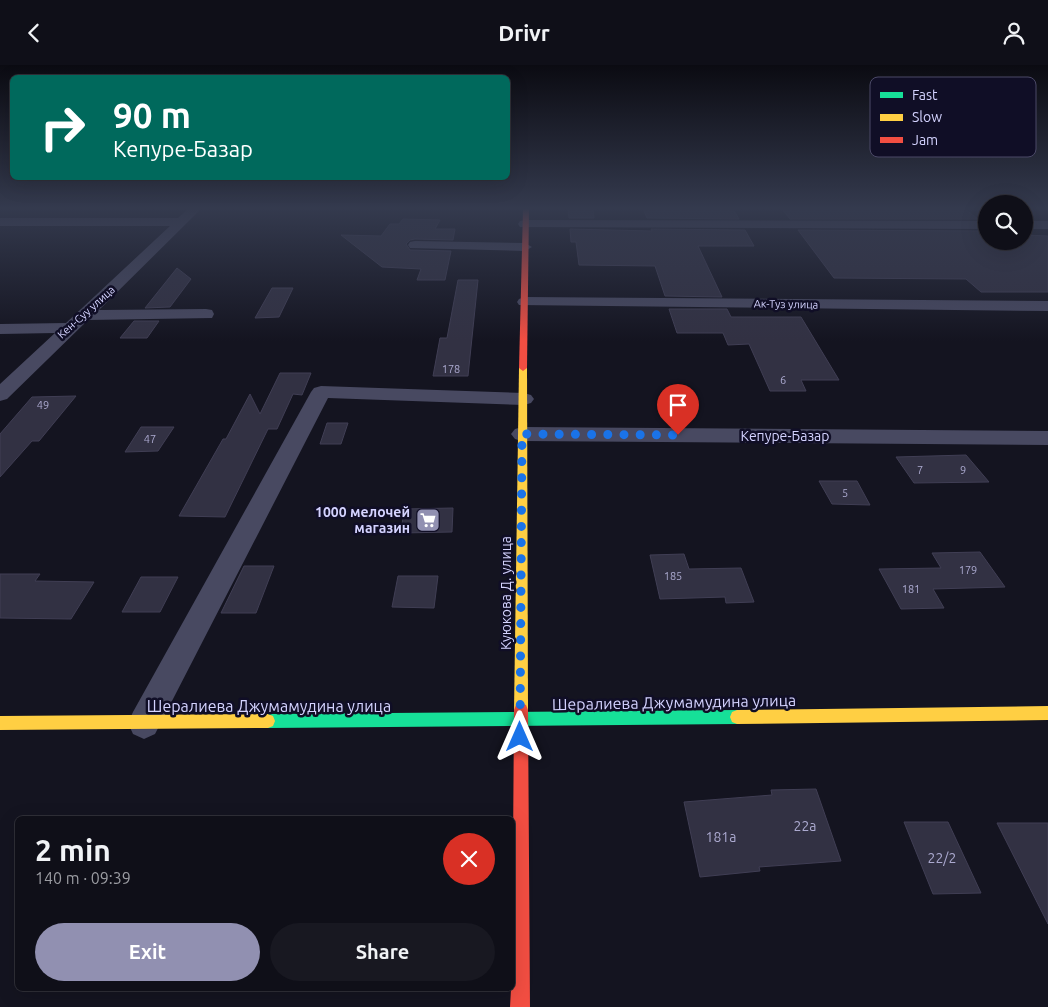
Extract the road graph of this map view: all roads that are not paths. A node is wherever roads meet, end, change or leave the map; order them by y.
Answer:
1 (149, 253) edge
2 (524, 253) edge
3 (525, 302) junction
4 (1048, 306) edge
5 (85, 315) junction
6 (206, 315) dead end
7 (68, 328) junction
8 (0, 329) edge
9 (0, 395) edge
10 (524, 399) junction
11 (522, 434) junction
12 (1048, 438) edge
13 (1048, 713) edge
14 (520, 721) junction
15 (0, 723) edge
16 (144, 723) junction
17 (520, 1007) edge

1 - 5 street, Кен-Суу улица
2 - 3 street, Куюкова Д. улица
3 - 4 street, Ак-Туз улица
3 - 10 street, Куюкова Д. улица
5 - 6 street
5 - 7 street, Кен-Суу улица
7 - 8 street
7 - 9 street, Кен-Суу улица
10 - 11 street, Куюкова Д. улица
10 - 16 street
11 - 12 street, Кепуре-Базар
11 - 14 street, Куюкова Д. улица
13 - 14 street, Шералиева Джумамудина улица
14 - 16 street, Шералиева Джумамудина улица
14 - 17 street, Куюкова Д. улица
15 - 16 street, Шералиева Джумамудина улица

